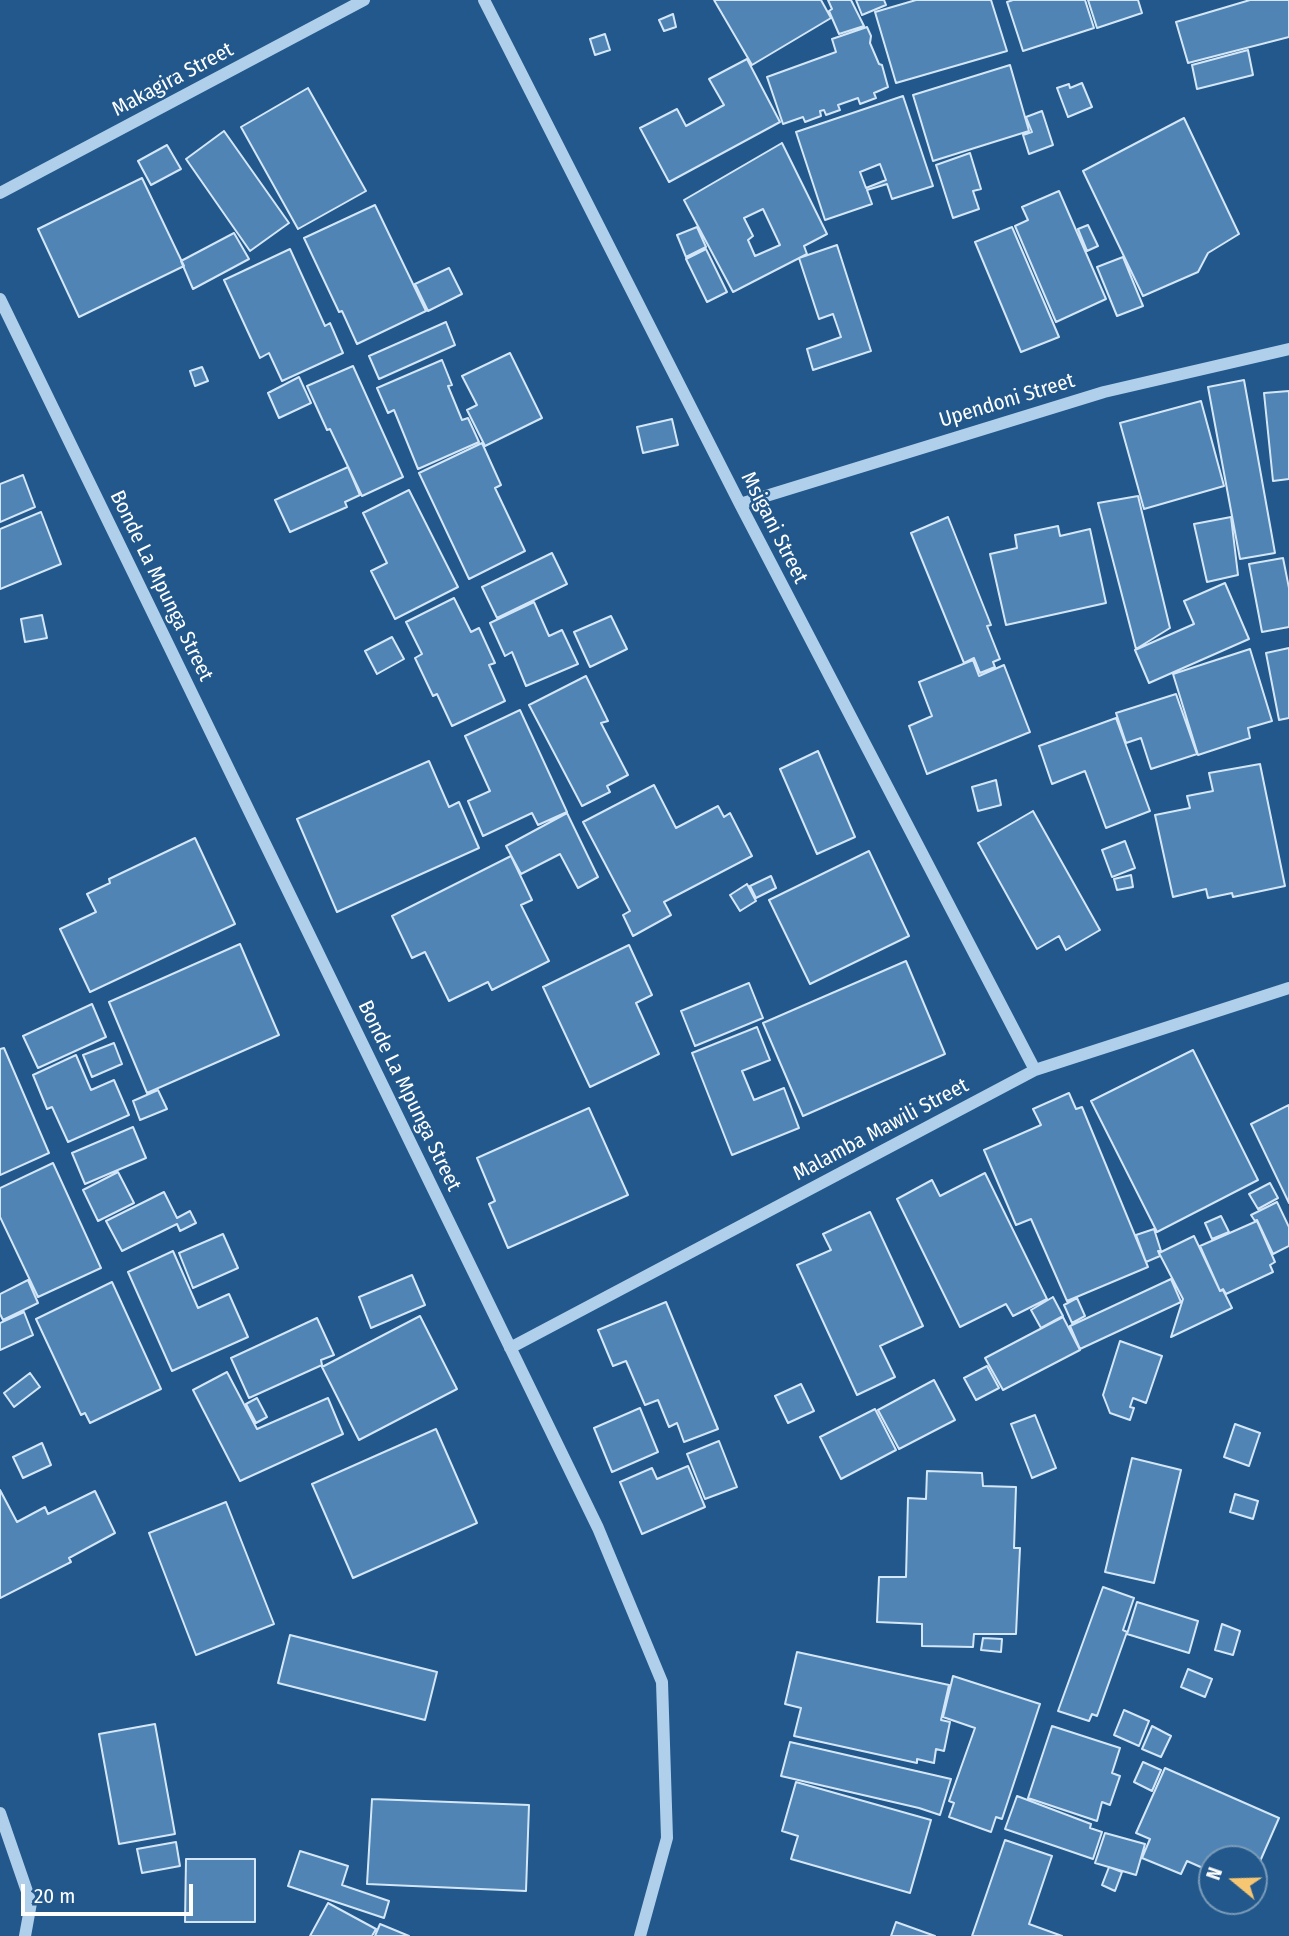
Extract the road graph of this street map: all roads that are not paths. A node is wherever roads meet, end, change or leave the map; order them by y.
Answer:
1 (364, 0) edge
2 (484, 0) edge
3 (0, 193) edge
4 (0, 299) edge
5 (1289, 349) edge
6 (740, 504) junction
7 (1289, 989) edge
8 (1035, 1070) junction
9 (510, 1348) junction
10 (0, 1813) edge
11 (25, 1936) edge
12 (640, 1936) edge

1 - 3 street, Makagira Street
2 - 6 street, Msigani Street
4 - 9 street, Bonde La Mpunga Street
5 - 6 street, Upendoni Street
6 - 8 street, Msigani Street
7 - 8 street, Malamba Mawili Street
8 - 9 street, Malamba Mawili Street
9 - 12 street, Bonde La Mpunga Street
10 - 11 street

